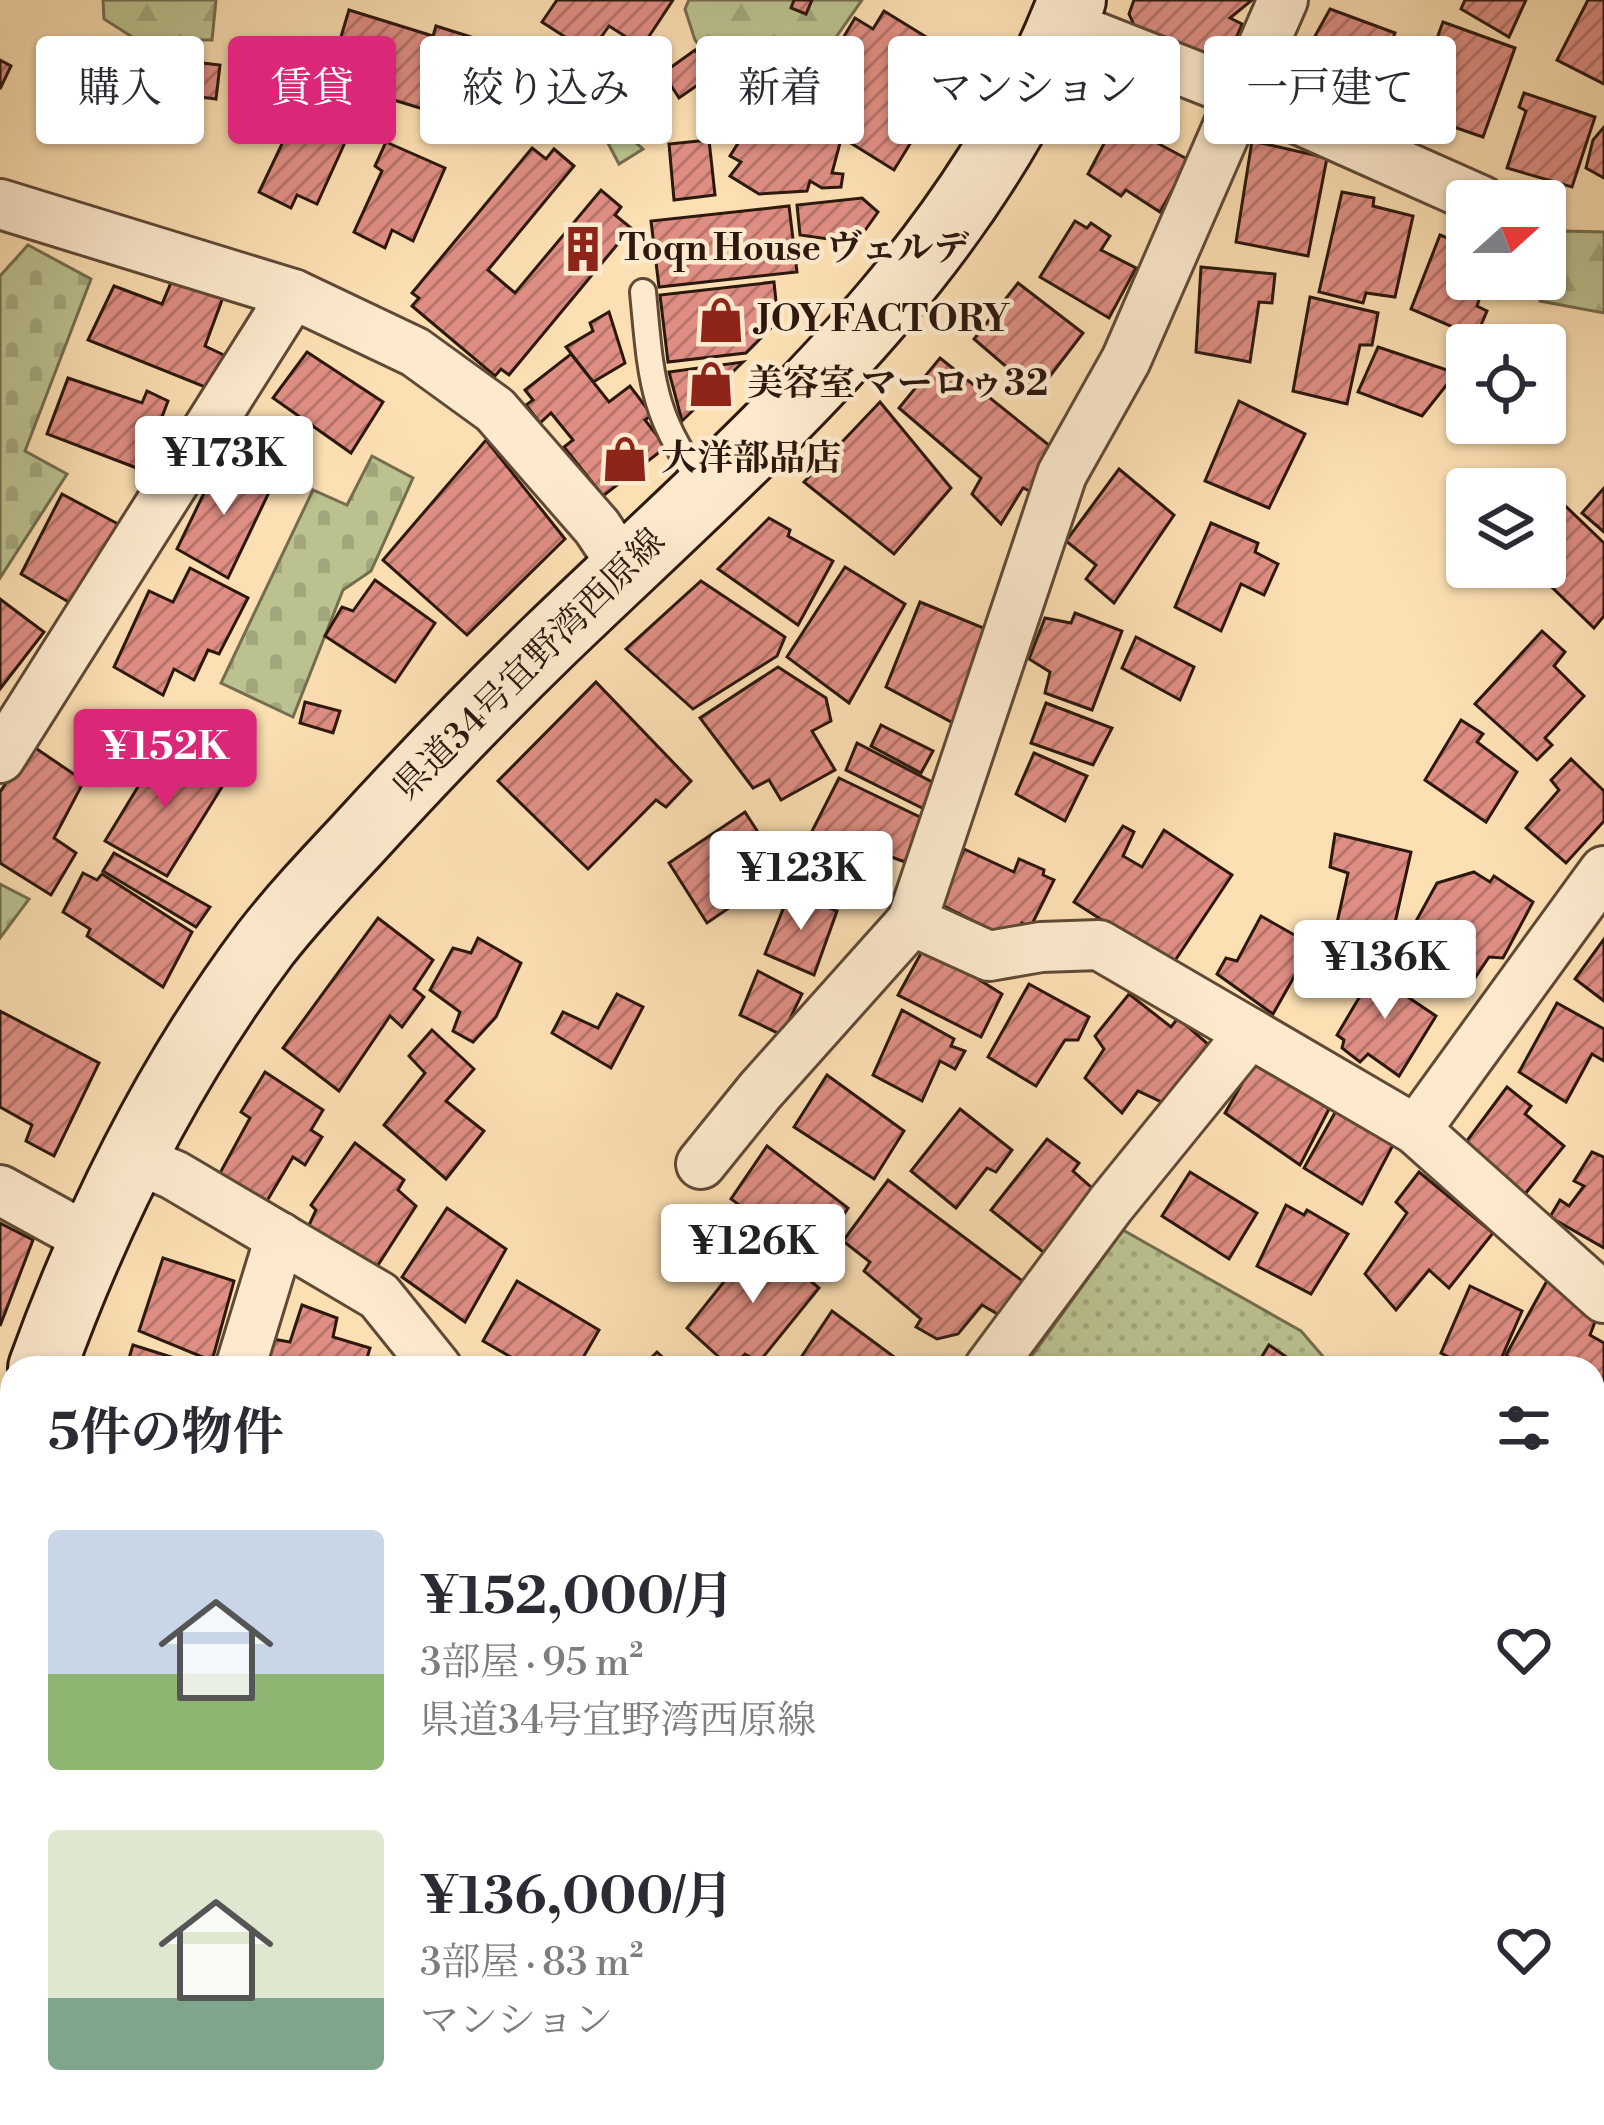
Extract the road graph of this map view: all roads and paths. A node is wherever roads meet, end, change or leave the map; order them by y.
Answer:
1 (1283, 0) edge
2 (1068, 12) edge
3 (1268, 36) edge
4 (1204, 76) edge
5 (1222, 144) edge
6 (1354, 144) edge
7 (1446, 185) edge
8 (0, 204) edge
9 (643, 292) dead end
10 (293, 294) junction
11 (708, 490) junction
12 (625, 569) junction
13 (0, 758) edge
14 (1604, 872) edge
15 (912, 921) junction
16 (1250, 1033) junction
17 (1416, 1130) junction
18 (134, 1158) junction
19 (701, 1164) dead end
20 (0, 1190) edge
21 (280, 1237) junction
22 (93, 1241) junction
23 (1604, 1298) edge
24 (47, 1356) edge
25 (244, 1356) edge
26 (426, 1356) edge
27 (997, 1356) edge

1 - 3 street
2 - 4 street
2 - 11 main road, 県道34号宜野湾西原線
5 - 15 street
6 - 7 street
8 - 10 street
9 - 11 lane
10 - 12 street
10 - 13 street
11 - 12 main road, 県道34号宜野湾西原線
12 - 18 main road, 県道34号宜野湾西原線
14 - 17 street
15 - 16 street
15 - 19 street
16 - 17 street
16 - 27 street
17 - 23 street
18 - 21 street
18 - 22 main road, 県道34号宜野湾西原線
20 - 22 street
21 - 25 street
21 - 26 street
22 - 24 main road, 県道34号宜野湾西原線

